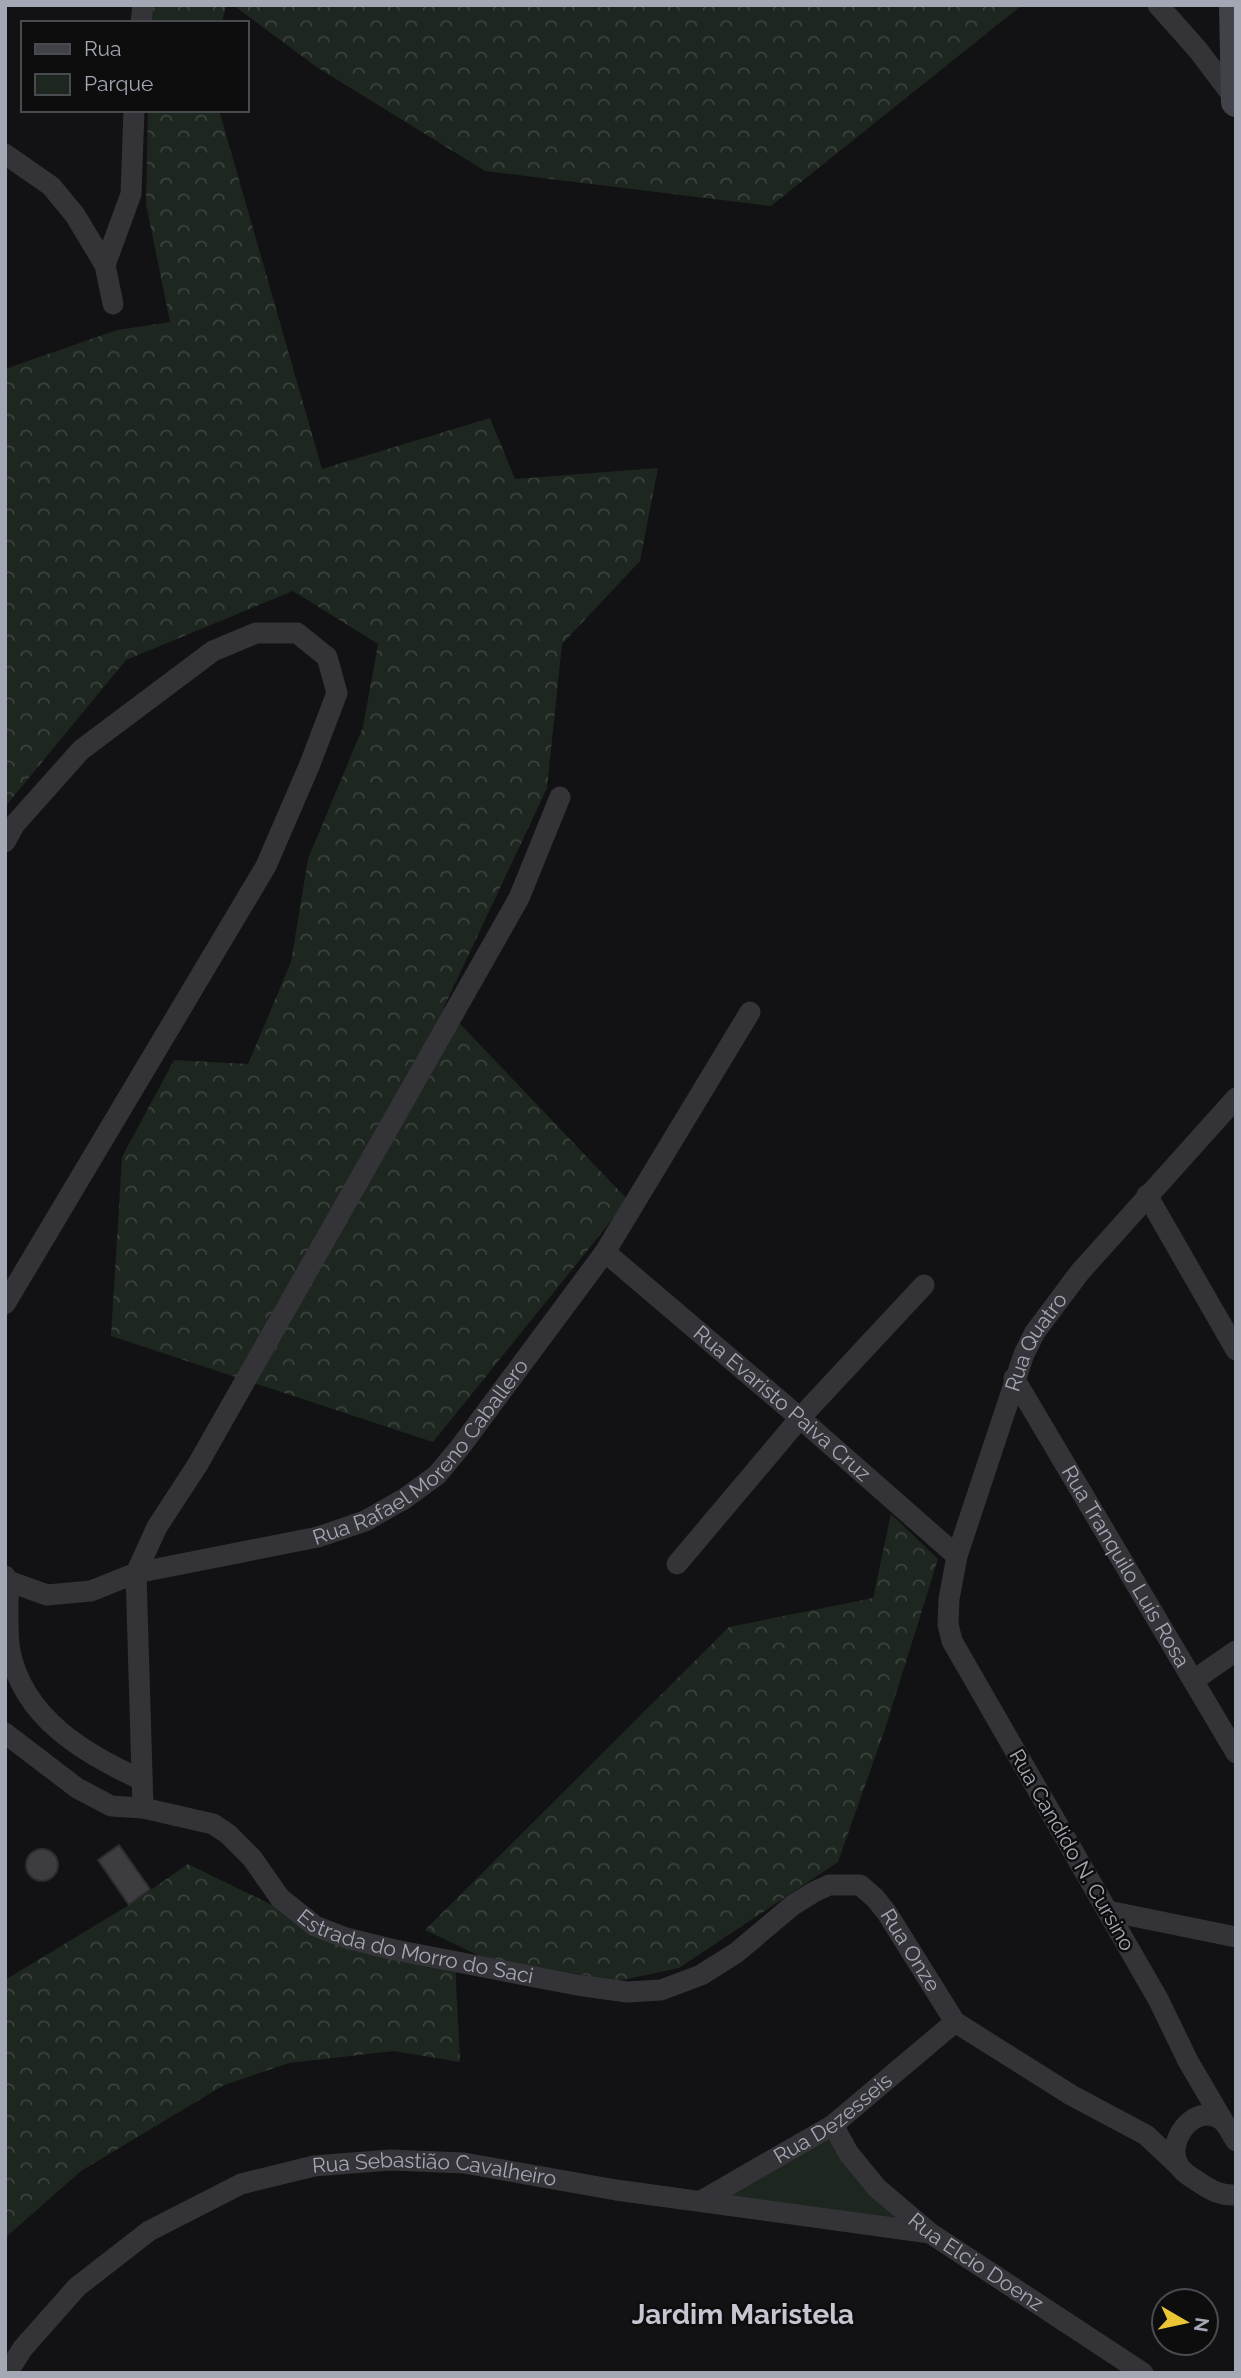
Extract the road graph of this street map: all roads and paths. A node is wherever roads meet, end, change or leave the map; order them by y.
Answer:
1 (1158, 5) edge
2 (1234, 5) edge
3 (1236, 101) edge
4 (134, 112) edge
5 (5, 154) edge
6 (105, 265) junction
7 (113, 304) dead end
8 (560, 797) dead end
9 (5, 842) edge
10 (750, 1012) dead end
11 (1236, 1098) edge
12 (1147, 1195) junction
13 (605, 1252) junction
14 (924, 1285) dead end
15 (5, 1304) edge
16 (1236, 1350) edge
17 (1014, 1378) junction
18 (800, 1418) junction
19 (957, 1556) junction
20 (677, 1564) dead end
21 (136, 1573) junction
22 (7, 1578) edge
23 (953, 1641) joint
24 (1236, 1651) edge
25 (1194, 1681) junction
26 (5, 1733) edge
27 (1236, 1754) edge
28 (142, 1780) junction
29 (143, 1808) junction
30 (860, 1885) joint
31 (1108, 1911) junction
32 (1236, 1937) edge
33 (955, 2022) junction
34 (1188, 2061) junction
35 (1222, 2119) junction
36 (833, 2125) junction
37 (1187, 2125) junction
38 (1146, 2135) junction
39 (1236, 2141) edge
40 (1178, 2165) junction
41 (1231, 2198) edge
42 (701, 2201) junction
43 (930, 2234) junction
44 (1107, 2348) junction
45 (7, 2373) edge
46 (1118, 2373) edge
47 (1143, 2373) edge

1 - 3 street
2 - 3 main road
4 - 6 street
5 - 6 street
6 - 7 street
8 - 21 street
9 - 15 street
10 - 13 street, Rua Rafael Moreno Caballero
11 - 12 street, Rua Quatro
12 - 16 street
12 - 17 street, Rua Quatro
13 - 18 street, Rua Evaristo Paiva Cruz
13 - 21 street, Rua Rafael Moreno Caballero
14 - 18 street
17 - 19 street, Rua Quatro
17 - 25 street, Rua Tranquilo Luís Rosa
18 - 19 street, Rua Evaristo Paiva Cruz
18 - 20 street
19 - 23 street, Rua Quatro
21 - 22 street, Rua Rafael Moreno Caballero
21 - 28 street
22 - 28 street
23 - 31 street, Rua Candido N. Cursino
24 - 25 street
25 - 27 street, Rua Tranquilo Luís Rosa
26 - 29 street, Estrada do Morro do Saci
28 - 29 street
29 - 30 street, Estrada do Morro do Saci
30 - 33 street, Rua Onze
31 - 32 street
31 - 34 street, Rua Candido N. Cursino
33 - 36 street, Rua Dezesseis
33 - 38 street
34 - 35 street, Rua Candido N. Cursino
34 - 37 street, Rua Candido N. Cursino
35 - 37 street
35 - 39 street, Rua Candido N. Cursino
36 - 42 street, Rua Dezesseis
36 - 43 street, Rua Elcio Doenz
37 - 38 street
37 - 40 street, Rua Candido N. Cursino
38 - 40 street
40 - 41 street
42 - 43 street, Rua Sebastião Cavalheiro
42 - 45 street, Rua Sebastião Cavalheiro
43 - 44 street, Rua Elcio Doenz
44 - 46 street
44 - 47 street, Rua Elcio Doenz

